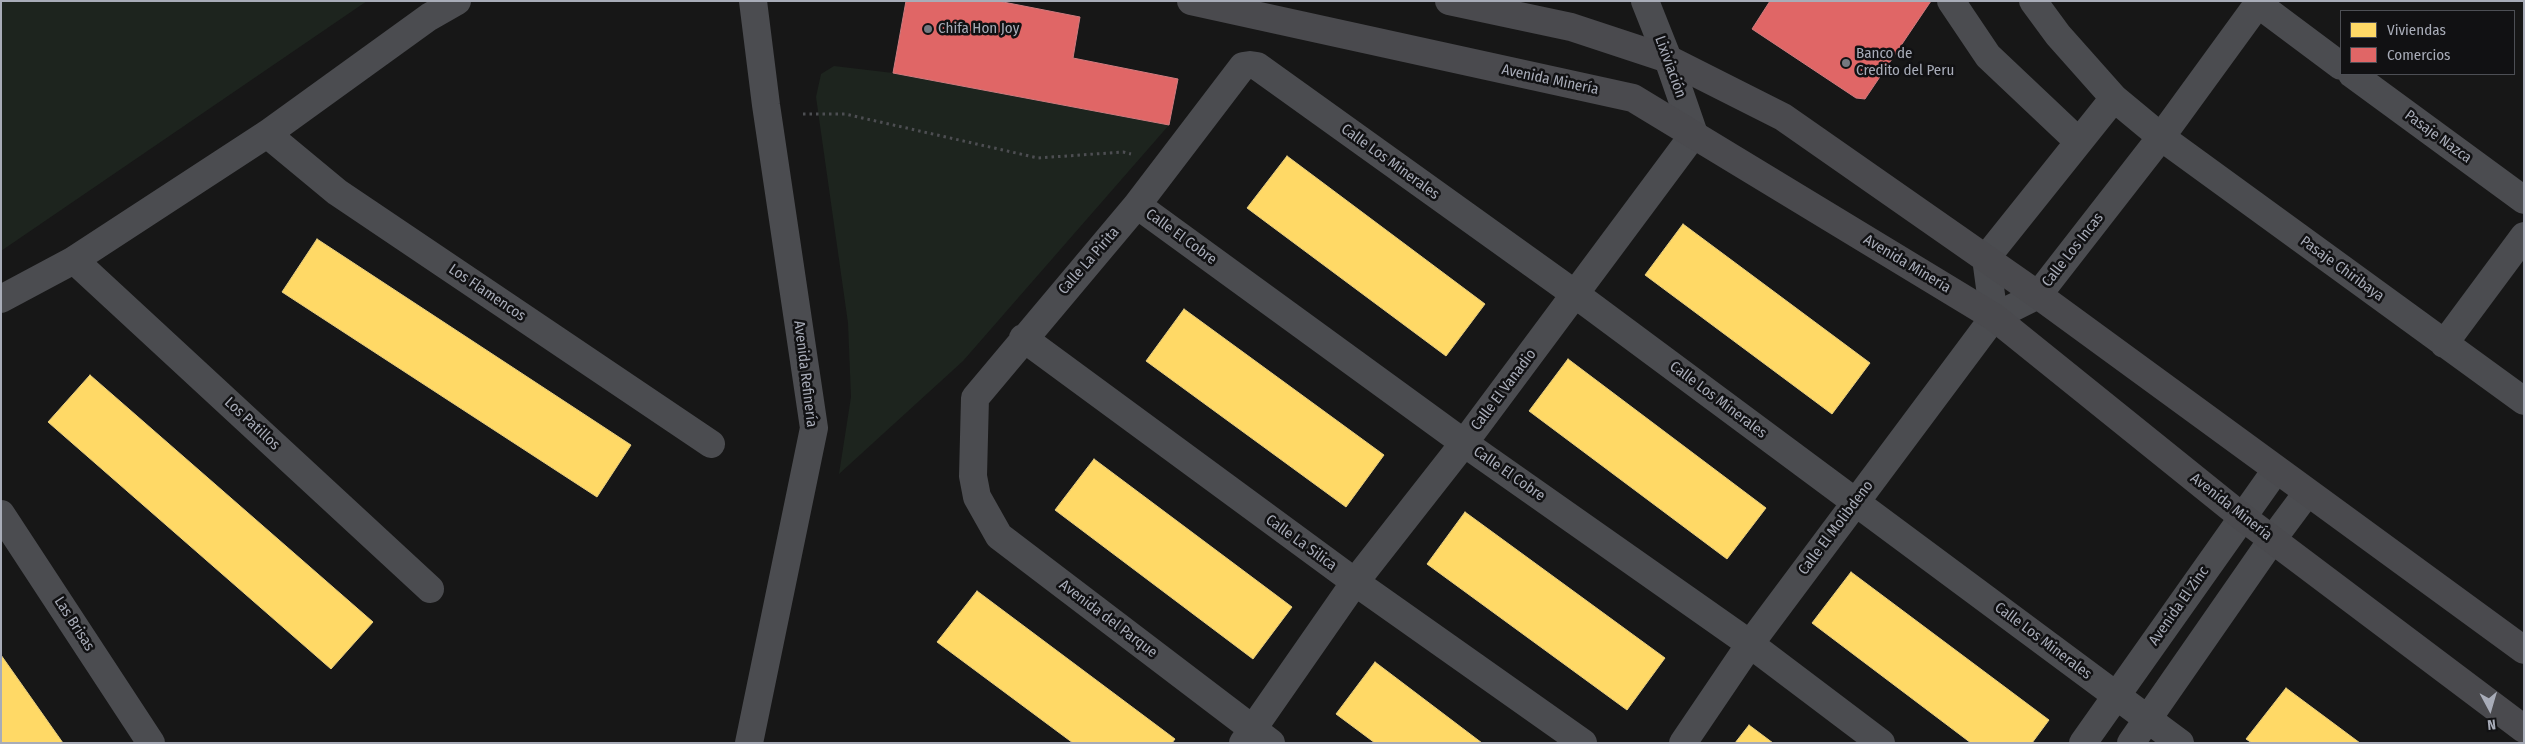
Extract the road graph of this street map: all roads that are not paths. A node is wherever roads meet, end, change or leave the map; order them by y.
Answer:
1 (457, 1) edge
2 (753, 1) edge
3 (1191, 1) edge
4 (1448, 1) edge
5 (1645, 1) edge
6 (1951, 1) edge
7 (2033, 1) edge
8 (2259, 3) edge
9 (1668, 59) junction
10 (1250, 65) joint
11 (2340, 65) edge
12 (2353, 75) edge
13 (2114, 98) junction
14 (267, 134) junction
15 (1694, 134) junction
16 (2161, 136) junction
17 (2079, 142) junction
18 (2524, 200) edge
19 (1137, 205) junction
20 (2524, 236) edge
21 (1986, 258) junction
22 (74, 260) junction
23 (1575, 294) junction
24 (2038, 295) junction
25 (1, 298) edge
26 (1994, 317) junction
27 (1023, 338) junction
28 (2444, 344) junction
29 (2524, 401) edge
30 (1464, 443) junction
31 (711, 444) dead end
32 (2276, 470) junction
33 (973, 476) joint
34 (2307, 493) junction
35 (1856, 502) junction
36 (1, 514) edge
37 (2241, 516) junction
38 (2272, 540) junction
39 (1355, 582) junction
40 (430, 588) dead end
41 (1750, 644) junction
42 (2524, 650) edge
43 (2116, 695) junction
44 (2148, 719) junction
45 (2524, 729) edge
46 (1256, 738) edge
47 (148, 739) edge
48 (749, 743) edge
49 (1583, 743) edge
50 (1683, 743) edge
51 (1881, 743) edge
52 (2083, 743) edge
53 (2131, 743) edge
54 (2180, 743) edge

1 - 14 street
2 - 48 street, Avenida Refinería
3 - 15 main road, Avenida Minería
4 - 9 main road
5 - 9 street, Lixiviación
6 - 17 street
7 - 13 street, Pasaje Chiribaya
8 - 11 street
8 - 16 street, Calle Los Incas
9 - 15 street, Lixiviación
9 - 21 main road
10 - 19 street, Calle La Pirita
10 - 23 street, Calle Los Minerales
12 - 18 street, Pasaje Nazca
13 - 16 street, Pasaje Chiribaya
13 - 17 street
14 - 22 street
14 - 31 street, Los Flamencos
15 - 23 street, Calle El Vanadio
15 - 26 main road, Avenida Minería
16 - 24 street, Calle Los Incas
16 - 28 street, Pasaje Chiribaya
17 - 21 street
19 - 27 street, Calle La Pirita
19 - 30 street, Calle El Cobre
20 - 28 street
21 - 24 main road
21 - 26 street
22 - 25 street
22 - 40 street, Los Patillos
23 - 30 street, Calle El Vanadio
23 - 35 street, Calle Los Minerales
24 - 26 street, Calle Los Incas
24 - 32 main road
26 - 35 street, Calle El Molibdeno
26 - 37 main road, Avenida Minería
27 - 33 street, Calle La Pirita
27 - 39 street, Calle La Silica
28 - 29 street, Pasaje Chiribaya
30 - 39 street, Calle El Vanadio
30 - 41 street, Calle El Cobre
32 - 34 main road
32 - 37 street, Avenida El Zinc
33 - 46 street, Avenida del Parque
34 - 38 street
34 - 42 main road
35 - 41 street, Calle El Molibdeno
35 - 43 street, Calle Los Minerales
36 - 47 street, Las Brisas
37 - 38 main road, Avenida Minería
37 - 43 street, Avenida El Zinc
38 - 44 street
38 - 45 main road, Avenida Minería
39 - 46 street, Calle El Vanadio
39 - 49 street, Calle La Silica
41 - 50 street, Calle El Molibdeno
41 - 51 street, Calle El Cobre
43 - 44 street, Calle Los Minerales
43 - 52 street, Avenida El Zinc
44 - 53 street
44 - 54 street, Calle Los Minerales

